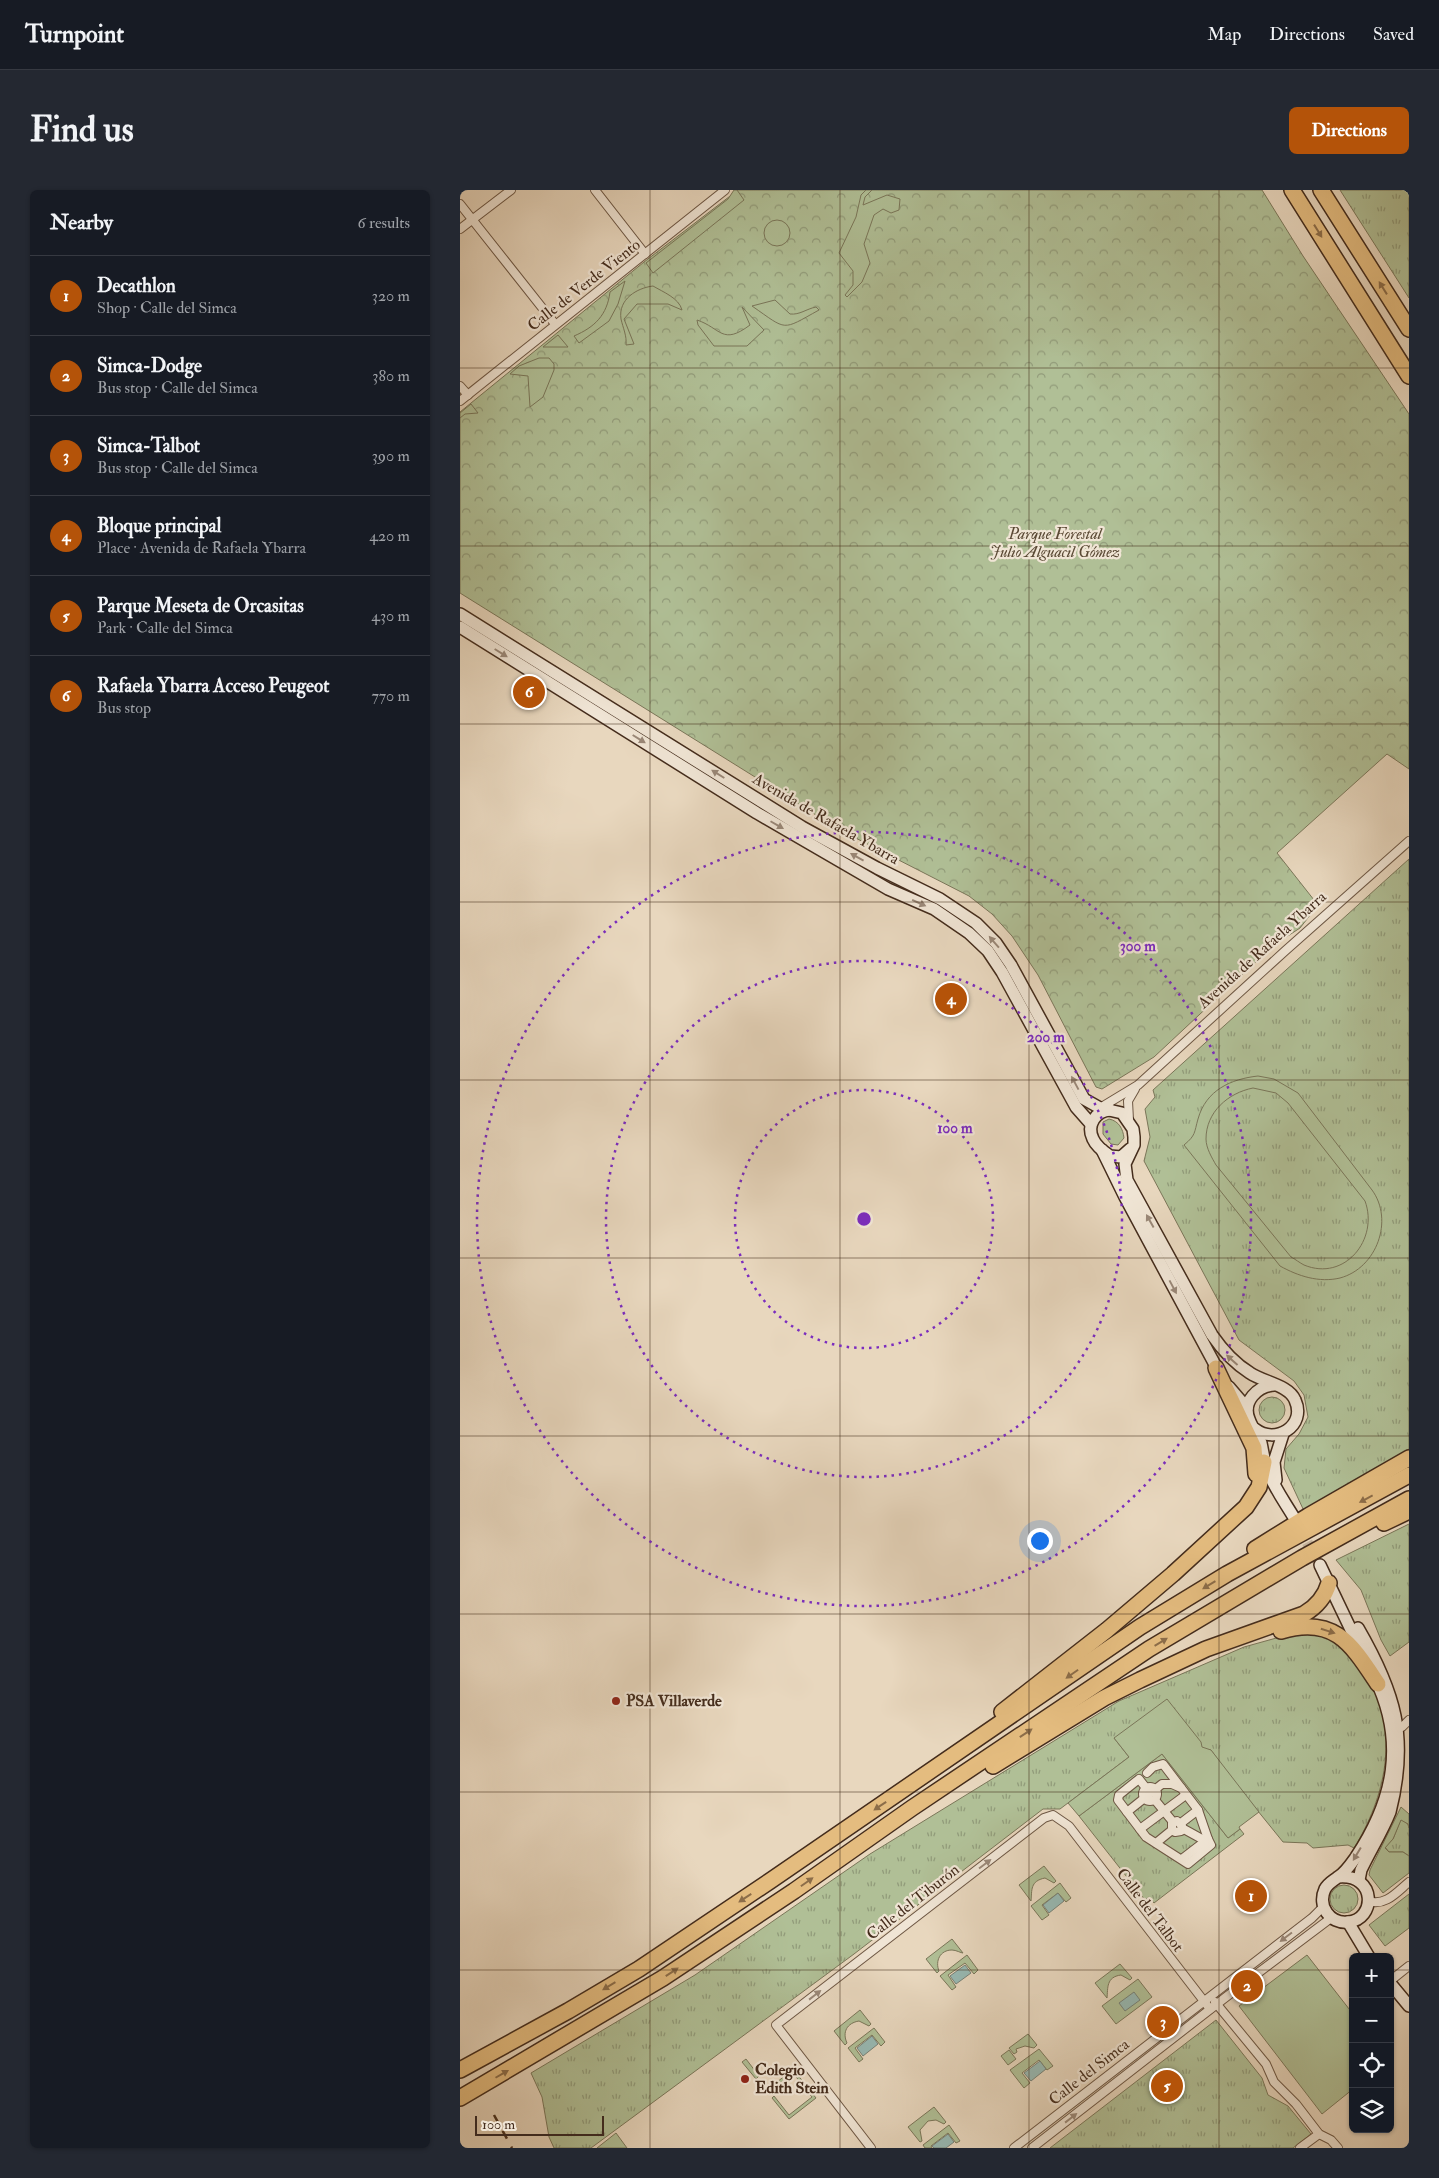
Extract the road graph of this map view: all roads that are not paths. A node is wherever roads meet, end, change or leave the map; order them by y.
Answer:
1 (511, 190) edge
2 (595, 190) edge
3 (725, 190) edge
4 (1292, 190) edge
5 (1321, 190) edge
6 (460, 204) edge
7 (473, 219) junction
8 (460, 229) edge
9 (645, 254) junction
10 (555, 324) junction
11 (1409, 329) edge
12 (1409, 376) edge
13 (460, 386) edge
14 (468, 395) junction
15 (460, 401) edge
16 (460, 614) edge
17 (460, 627) edge
18 (1409, 841) edge
19 (1138, 1085) junction
20 (1106, 1109) junction
21 (1129, 1123) junction
22 (1091, 1124) junction
23 (1134, 1145) junction
24 (1102, 1150) junction
25 (1216, 1368) junction
26 (1274, 1385) junction
27 (1247, 1408) junction
28 (1255, 1429) junction
29 (1283, 1434) junction
30 (1409, 1458) edge
31 (1264, 1462) junction
32 (1409, 1475) edge
33 (1279, 1492) junction
34 (1409, 1499) edge
35 (1409, 1512) edge
36 (1293, 1516) tunnel mouth
37 (1228, 1522) junction
38 (1302, 1558) junction
39 (1320, 1566) tunnel mouth
40 (1227, 1574) junction
41 (1329, 1583) junction
42 (1179, 1661) junction
43 (1378, 1684) junction
44 (1406, 1723) edge
45 (952, 1756) junction
46 (1147, 1773) junction
47 (1139, 1779) junction
48 (1173, 1784) junction
49 (1146, 1788) junction
50 (1157, 1788) junction
51 (1182, 1792) junction
52 (1145, 1799) junction
53 (1155, 1800) junction
54 (1172, 1804) junction
55 (912, 1808) junction
56 (1198, 1810) junction
57 (1164, 1811) junction
58 (1127, 1812) junction
59 (1191, 1815) junction
60 (1069, 1826) joint
61 (1177, 1826) junction
62 (1140, 1829) junction
63 (1208, 1839) junction
64 (1156, 1843) junction
65 (1339, 1877) junction
66 (1359, 1880) junction
67 (1409, 1882) edge
68 (1368, 1900) junction
69 (1323, 1906) junction
70 (1331, 1918) junction
71 (1348, 1922) junction
72 (1367, 1953) edge
73 (1409, 1966) edge
74 (1394, 1979) edge
75 (1394, 1987) edge
76 (1210, 1995) junction
77 (1203, 2001) junction
78 (1217, 2004) junction
79 (1409, 2006) edge
80 (1210, 2009) junction
81 (460, 2070) edge
82 (460, 2098) edge
83 (1319, 2134) junction
84 (871, 2148) edge
85 (1014, 2148) edge
86 (1032, 2148) edge
87 (1300, 2148) edge
88 (1338, 2148) edge

1 - 7 street
2 - 9 street
3 - 9 street, Calle de Verde Viento
4 -> 12 highway
11 -> 5 highway
6 - 7 street
7 - 8 street
7 - 10 street
9 - 10 street, Calle de Verde Viento
10 - 14 street, Calle de Verde Viento
13 - 14 street
14 - 15 street, Calle de Verde Viento
20 -> 16 main road, Avenida de Rafaela Ybarra
17 -> 22 main road, Avenida de Rafaela Ybarra
18 - 19 street, Avenida de Rafaela Ybarra
19 - 20 street
19 - 21 street
20 - 21 main road, Avenida de Rafaela Ybarra
20 - 22 main road
21 - 23 main road
22 - 24 main road, Avenida de Rafaela Ybarra
23 - 24 main road
26 -> 23 main road, Avenida de Rafaela Ybarra
24 -> 25 main road, Avenida de Rafaela Ybarra
25 - 27 main road, Avenida de Rafaela Ybarra
25 - 37 highway
26 - 27 main road
26 - 29 main road, Avenida de Rafaela Ybarra
27 - 28 main road, Avenida de Rafaela Ybarra
28 - 29 main road
28 - 31 main road, Avenida de Rafaela Ybarra
29 - 33 main road, Avenida de Rafaela Ybarra
30 - 40 highway
31 - 33 main road, Avenida de Rafaela Ybarra
31 - 37 highway
32 -> 40 highway
33 - 36 main road, Avenida de Rafaela Ybarra
34 - 38 highway
35 - 38 highway
37 - 45 highway
55 -> 38 highway
39 - 41 main road
40 -> 45 highway
41 - 42 highway
41 - 43 main road
41 - 44 main road
42 -> 43 highway
42 - 55 highway
43 -> 65 main road
44 - 66 main road
45 -> 81 highway
46 - 47 street
46 - 48 street
46 - 51 street
47 - 49 street
47 - 58 street
48 - 50 street
48 - 51 street
49 - 50 street
49 - 52 street
50 - 52 street
50 - 53 street
50 - 54 street
51 - 54 street
51 - 56 street
51 - 59 street
52 - 53 street
52 - 58 street
53 - 57 street
54 - 57 street
82 -> 55 highway
56 - 59 street
56 - 63 street
57 - 61 street
57 - 62 street
58 - 62 street
59 - 61 street
60 - 77 street, Calle del Talbot
84 -> 60 street, Calle del Tiburón
61 - 63 street
61 - 64 street
62 - 64 street
63 - 64 street
65 - 66 main road
65 - 69 main road
66 - 68 main road
67 - 68 street
68 - 71 main road
69 - 70 main road
69 -> 76 street, Calle del Simca
70 - 71 main road
70 - 78 street, Calle del Simca
71 - 72 main road
73 - 74 street
75 - 79 main road
76 - 77 street, Calle del Simca
76 - 78 street
77 - 80 street, Calle del Talbot
77 - 85 street, Calle del Simca
78 - 80 street, Calle del Simca
78 - 83 street
86 -> 80 street, Calle del Simca
83 - 87 street
83 - 88 street

